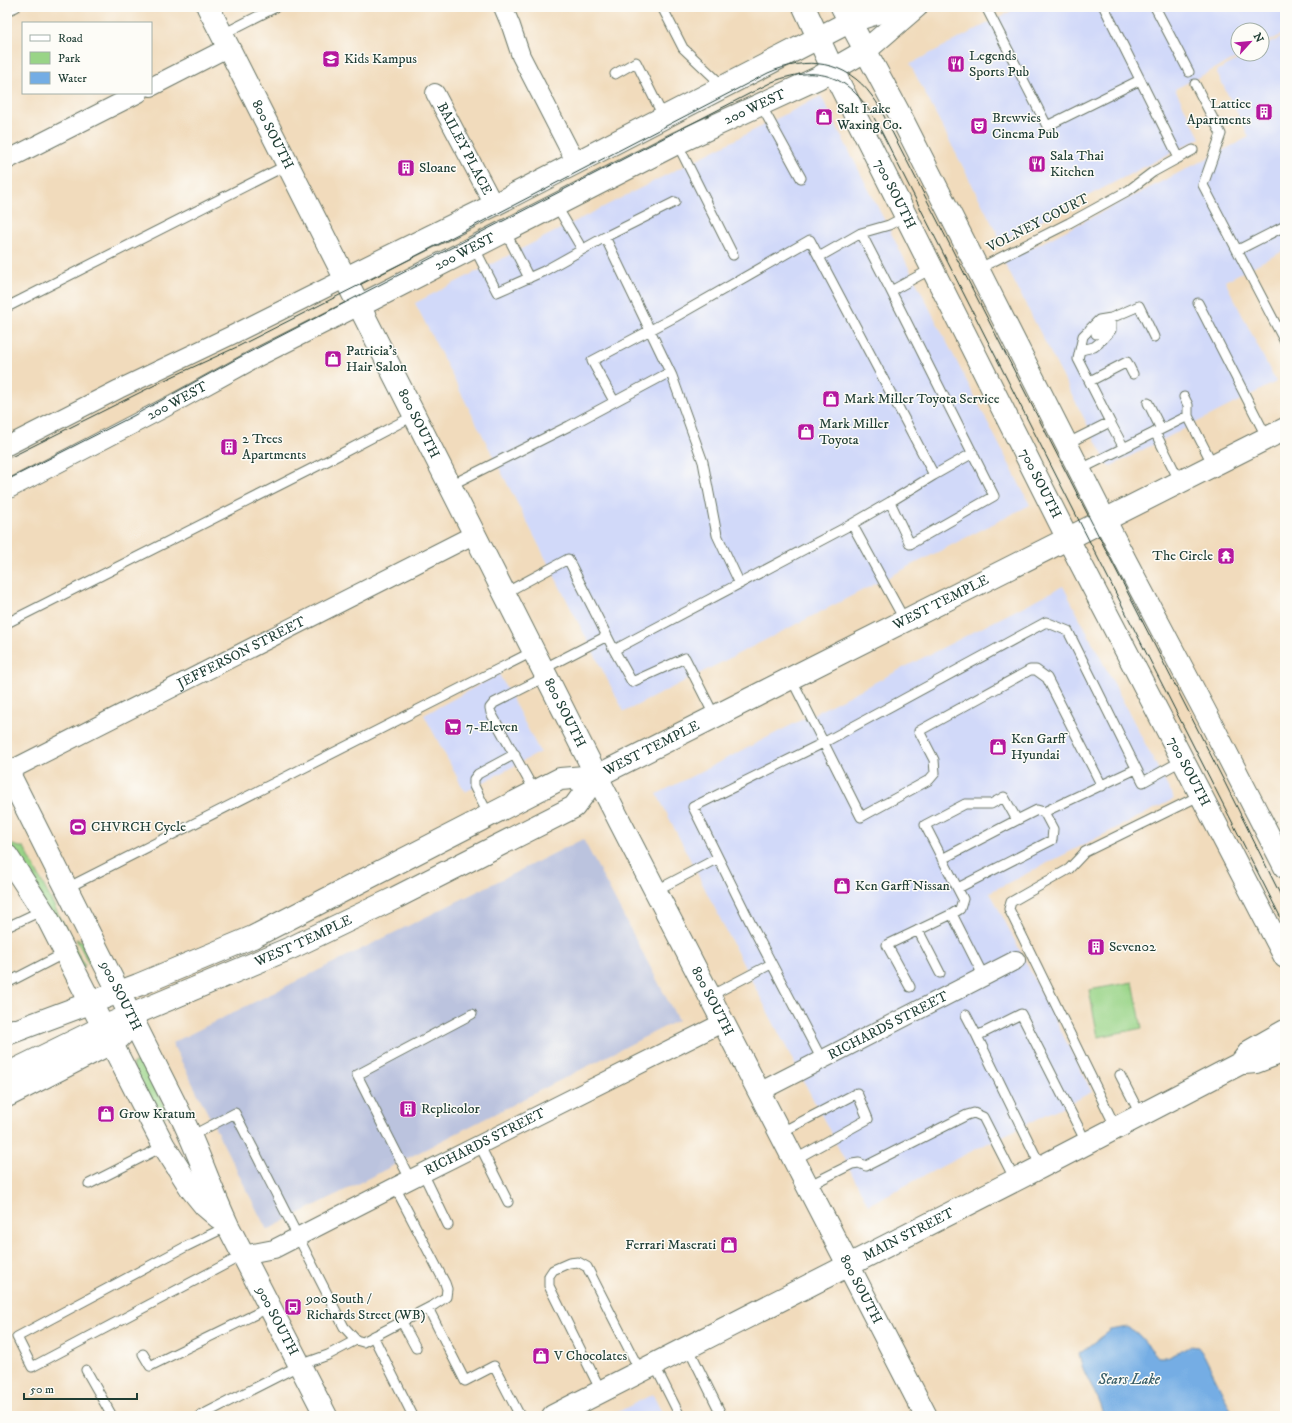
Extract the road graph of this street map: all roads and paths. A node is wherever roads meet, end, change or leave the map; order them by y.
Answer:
1 (16, 7) edge
2 (208, 7) edge
3 (276, 7) edge
4 (503, 7) edge
5 (662, 7) edge
6 (804, 7) edge
7 (902, 7) edge
8 (916, 7) edge
9 (986, 7) edge
10 (1104, 7) edge
11 (1155, 7) edge
12 (7, 12) edge
13 (845, 14) edge
14 (818, 38) junction
15 (226, 41) junction
16 (865, 51) junction
17 (834, 69) junction
18 (1189, 72) dead end
19 (615, 74) dead end
20 (1140, 80) junction
21 (1194, 84) dead end
22 (152, 86) edge
23 (724, 87) junction
24 (435, 93) dead end
25 (137, 94) edge
26 (761, 105) junction
27 (664, 118) junction
28 (677, 143) junction
29 (1193, 150) dead end
30 (1180, 158) junction
31 (7, 160) edge
32 (576, 163) junction
33 (288, 164) junction
34 (801, 178) dead end
35 (675, 202) dead end
36 (494, 205) junction
37 (556, 205) junction
38 (907, 216) junction
39 (505, 231) junction
40 (1284, 231) edge
41 (861, 233) junction
42 (604, 237) junction
43 (474, 247) junction
44 (582, 249) junction
45 (1238, 250) junction
46 (734, 255) dead end
47 (819, 257) junction
48 (933, 268) junction
49 (978, 270) junction
50 (346, 278) junction
51 (529, 278) junction
52 (891, 292) junction
53 (1198, 303) dead end
54 (360, 306) junction
55 (7, 307) edge
56 (1111, 318) junction
57 (650, 331) junction
58 (1095, 336) junction
59 (1154, 337) dead end
60 (1285, 342) edge
61 (670, 372) junction
62 (1133, 374) dead end
63 (1090, 381) junction
64 (1184, 397) dead end
65 (614, 401) junction
66 (1148, 403) dead end
67 (415, 415) junction
68 (1188, 416) junction
69 (1110, 422) junction
70 (1158, 431) junction
71 (1276, 433) edge
72 (1066, 444) junction
73 (7, 446) edge
74 (1124, 448) junction
75 (973, 454) junction
76 (1213, 465) junction
77 (1079, 470) junction
78 (934, 475) junction
79 (1180, 482) junction
80 (451, 485) junction
81 (7, 490) edge
82 (890, 502) junction
83 (1105, 520) junction
84 (852, 524) junction
85 (475, 534) junction
86 (1068, 539) junction
87 (740, 584) junction
88 (505, 593) junction
89 (905, 621) junction
90 (7, 624) edge
91 (607, 636) junction
92 (614, 650) junction
93 (541, 665) junction
94 (791, 678) junction
95 (715, 717) junction
96 (823, 743) junction
97 (515, 754) junction
98 (1183, 760) junction
99 (1136, 768) junction
100 (7, 771) edge
101 (598, 776) junction
102 (1102, 786) junction
103 (535, 792) junction
104 (1201, 795) junction
105 (1044, 812) junction
106 (489, 816) junction
107 (1017, 820) junction
108 (7, 856) edge
109 (718, 858) junction
110 (942, 859) junction
111 (1285, 867) edge
112 (67, 888) junction
113 (958, 888) junction
114 (656, 891) junction
115 (43, 910) junction
116 (952, 914) junction
117 (7, 927) edge
118 (918, 930) junction
119 (65, 953) junction
120 (1285, 957) edge
121 (1016, 960) dead end
122 (772, 964) junction
123 (940, 973) dead end
124 (984, 977) junction
125 (7, 983) edge
126 (910, 987) dead end
127 (119, 993) junction
128 (710, 996) junction
129 (91, 1003) junction
130 (472, 1014) dead end
131 (130, 1015) junction
132 (966, 1015) dead end
133 (724, 1022) junction
134 (1285, 1031) edge
135 (9, 1032) edge
136 (107, 1035) junction
137 (977, 1036) junction
138 (1285, 1051) edge
139 (822, 1060) junction
140 (1241, 1063) junction
141 (7, 1074) edge
142 (1120, 1075) dead end
143 (759, 1092) junction
144 (7, 1096) edge
145 (1141, 1116) junction
146 (1116, 1128) junction
147 (780, 1133) junction
148 (191, 1136) junction
149 (479, 1144) junction
150 (1086, 1144) junction
151 (164, 1146) junction
152 (794, 1160) junction
153 (1041, 1167) junction
154 (409, 1180) junction
155 (1015, 1180) junction
156 (89, 1184) dead end
157 (808, 1186) junction
158 (508, 1202) dead end
159 (448, 1225) dead end
160 (228, 1226) junction
161 (298, 1236) junction
162 (243, 1255) junction
163 (849, 1265) junction
164 (270, 1307) junction
165 (428, 1308) junction
166 (402, 1322) junction
167 (373, 1336) junction
168 (356, 1340) junction
169 (688, 1346) junction
170 (416, 1348) dead end
171 (143, 1354) dead end
172 (300, 1365) junction
173 (647, 1368) junction
174 (86, 1370) dead end
175 (601, 1392) junction
176 (324, 1415) edge
177 (112, 1416) edge
178 (202, 1416) edge
179 (413, 1416) edge
180 (520, 1416) edge
181 (553, 1416) edge
182 (680, 1416) edge
183 (722, 1416) edge
184 (926, 1416) edge

1 - 12 lane
2 - 15 main road, 800 SOUTH
3 - 15 lane
4 - 32 street
5 - 23 lane
6 - 14 main road, 700 SOUTH
7 - 13 main road, 200 WEST
8 - 16 main road, 200 WEST
9 - 20 lane
10 - 20 lane
11 - 18 lane
13 - 14 main road, 200 WEST
13 - 16 main road
14 - 17 main road, 700 SOUTH
14 - 23 main road, 200 WEST
15 - 22 street
15 - 33 main road, 800 SOUTH
16 - 17 main road, 200 WEST
16 - 49 main road
17 - 26 main road, 200 WEST
17 - 38 main road, 700 SOUTH
19 - 27 lane
20 - 30 lane
21 - 45 lane
23 - 27 main road, 200 WEST
24 - 36 street, BAILEY PLACE
25 - 31 street
26 - 28 main road, 200 WEST
26 - 34 lane
27 - 32 main road, 200 WEST
28 - 37 main road, 200 WEST
28 - 46 lane
29 - 30 lane, VOLNEY COURT
30 - 49 lane, VOLNEY COURT
32 - 36 main road, 200 WEST
33 - 50 main road, 800 SOUTH
33 - 55 lane
35 - 42 lane
36 - 50 main road, 200 WEST
37 - 39 main road, 200 WEST
37 - 44 lane
38 - 41 lane
38 - 48 main road, 700 SOUTH
39 - 43 main road, 200 WEST
39 - 51 lane
40 - 45 lane
41 - 47 lane
41 - 52 lane
42 - 44 lane
42 - 57 lane
43 - 51 lane
43 - 54 main road, 200 WEST
44 - 51 lane
45 - 60 lane
47 - 57 lane
47 - 78 lane
48 - 52 lane
48 - 86 main road, 700 SOUTH
49 - 72 main road
50 - 54 main road, 800 SOUTH
50 - 73 street, 200 WEST
52 - 75 lane
53 - 71 lane
54 - 67 main road, 800 SOUTH
54 - 81 street, 200 WEST
56 - 58 lane
56 - 58 lane
56 - 59 lane
57 - 61 lane
57 - 65 lane
58 - 63 lane
61 - 65 lane
61 - 87 lane
62 - 63 lane
63 - 69 lane
64 - 68 lane
65 - 80 lane
66 - 70 lane
67 - 80 main road, 800 SOUTH
67 - 90 lane
68 - 70 lane
68 - 76 lane
69 - 72 lane
69 - 74 lane
70 - 74 lane
70 - 79 lane
71 - 76 main road, WEST TEMPLE
72 - 77 main road
74 - 77 lane
75 - 78 lane
75 - 82 lane
76 - 79 main road, WEST TEMPLE
77 - 83 main road
78 - 82 lane
79 - 83 main road, WEST TEMPLE
80 - 85 main road, 800 SOUTH
82 - 84 lane
83 - 86 main road, WEST TEMPLE
83 - 111 main road
84 - 87 lane
84 - 89 lane
85 - 88 main road, 800 SOUTH
85 - 100 street, JEFFERSON STREET
86 - 89 main road, WEST TEMPLE
86 - 98 main road, 700 SOUTH
87 - 92 lane
88 - 91 lane
88 - 93 main road, 800 SOUTH
89 - 94 main road, WEST TEMPLE
91 - 92 lane
91 - 93 lane
92 - 95 lane
93 - 97 lane
93 - 101 main road, 800 SOUTH
93 - 112 lane
94 - 95 main road, WEST TEMPLE
94 - 96 lane
95 - 101 main road, WEST TEMPLE
96 - 99 lane
96 - 102 lane
96 - 109 lane
97 - 103 lane
97 - 106 lane
98 - 99 lane
98 - 104 main road, 700 SOUTH
99 - 102 lane
100 - 112 main road, 900 SOUTH
101 - 103 main road, WEST TEMPLE
101 - 114 main road, 800 SOUTH
101 - 131 main road, WEST TEMPLE
102 - 105 lane
103 - 106 main road, WEST TEMPLE
104 - 120 main road, 700 SOUTH
104 - 146 lane
105 - 107 lane
105 - 113 lane
106 - 127 main road, WEST TEMPLE
107 - 110 lane
107 - 110 lane
108 - 115 main road, 900 SOUTH
109 - 114 lane
109 - 122 lane
110 - 113 lane
112 - 127 main road, 900 SOUTH
113 - 116 lane
114 - 128 main road, 800 SOUTH
115 - 117 lane
115 - 119 main road, 900 SOUTH
116 - 118 lane
116 - 124 lane
118 - 123 lane
118 - 126 lane
119 - 125 lane
119 - 129 main road, 900 SOUTH
121 - 124 street, RICHARDS STREET
122 - 128 lane
122 - 139 lane
124 - 139 street, RICHARDS STREET
127 - 129 main road, WEST TEMPLE
127 - 131 main road, 900 SOUTH
128 - 133 main road, 800 SOUTH
129 - 135 main road
129 - 136 main road, 900 SOUTH
130 - 154 lane
131 - 136 main road, WEST TEMPLE
131 - 148 main road, 900 SOUTH
132 - 137 lane
133 - 143 main road, 800 SOUTH
133 - 149 street, RICHARDS STREET
134 - 140 main road, MAIN STREET
136 - 141 main road
136 - 144 main road
136 - 151 main road, 900 SOUTH
137 - 150 lane
137 - 153 lane
138 - 140 main road, MAIN STREET
139 - 143 street, RICHARDS STREET
140 - 145 main road, MAIN STREET
142 - 145 lane
143 - 147 main road, 800 SOUTH
145 - 146 main road, MAIN STREET
146 - 150 main road, MAIN STREET
147 - 152 main road, 800 SOUTH
147 - 152 lane
148 - 160 main road, 900 SOUTH
148 - 161 lane
149 - 154 street, RICHARDS STREET
149 - 158 lane
150 - 153 main road, MAIN STREET
151 - 156 lane
151 - 160 main road, 900 SOUTH
152 - 157 main road, 800 SOUTH
153 - 155 main road, MAIN STREET
154 - 159 lane
154 - 161 street, RICHARDS STREET
154 - 165 lane
155 - 157 lane
155 - 163 main road, MAIN STREET
157 - 163 main road, 800 SOUTH
160 - 162 main road, 900 SOUTH
160 - 162 lane
161 - 162 street, RICHARDS STREET
161 - 168 lane
162 - 164 main road, 900 SOUTH
163 - 169 main road, MAIN STREET
163 - 184 main road, 800 SOUTH
164 - 171 lane
164 - 172 main road, 900 SOUTH
165 - 166 lane
165 - 180 lane
166 - 167 lane
166 - 170 lane
167 - 168 lane
167 - 179 lane
168 - 172 lane
169 - 173 main road, MAIN STREET
169 - 183 lane
172 - 176 main road, 900 SOUTH
172 - 178 lane
173 - 175 main road, MAIN STREET
173 - 175 lane
173 - 182 lane
174 - 177 lane
175 - 181 main road, MAIN STREET

